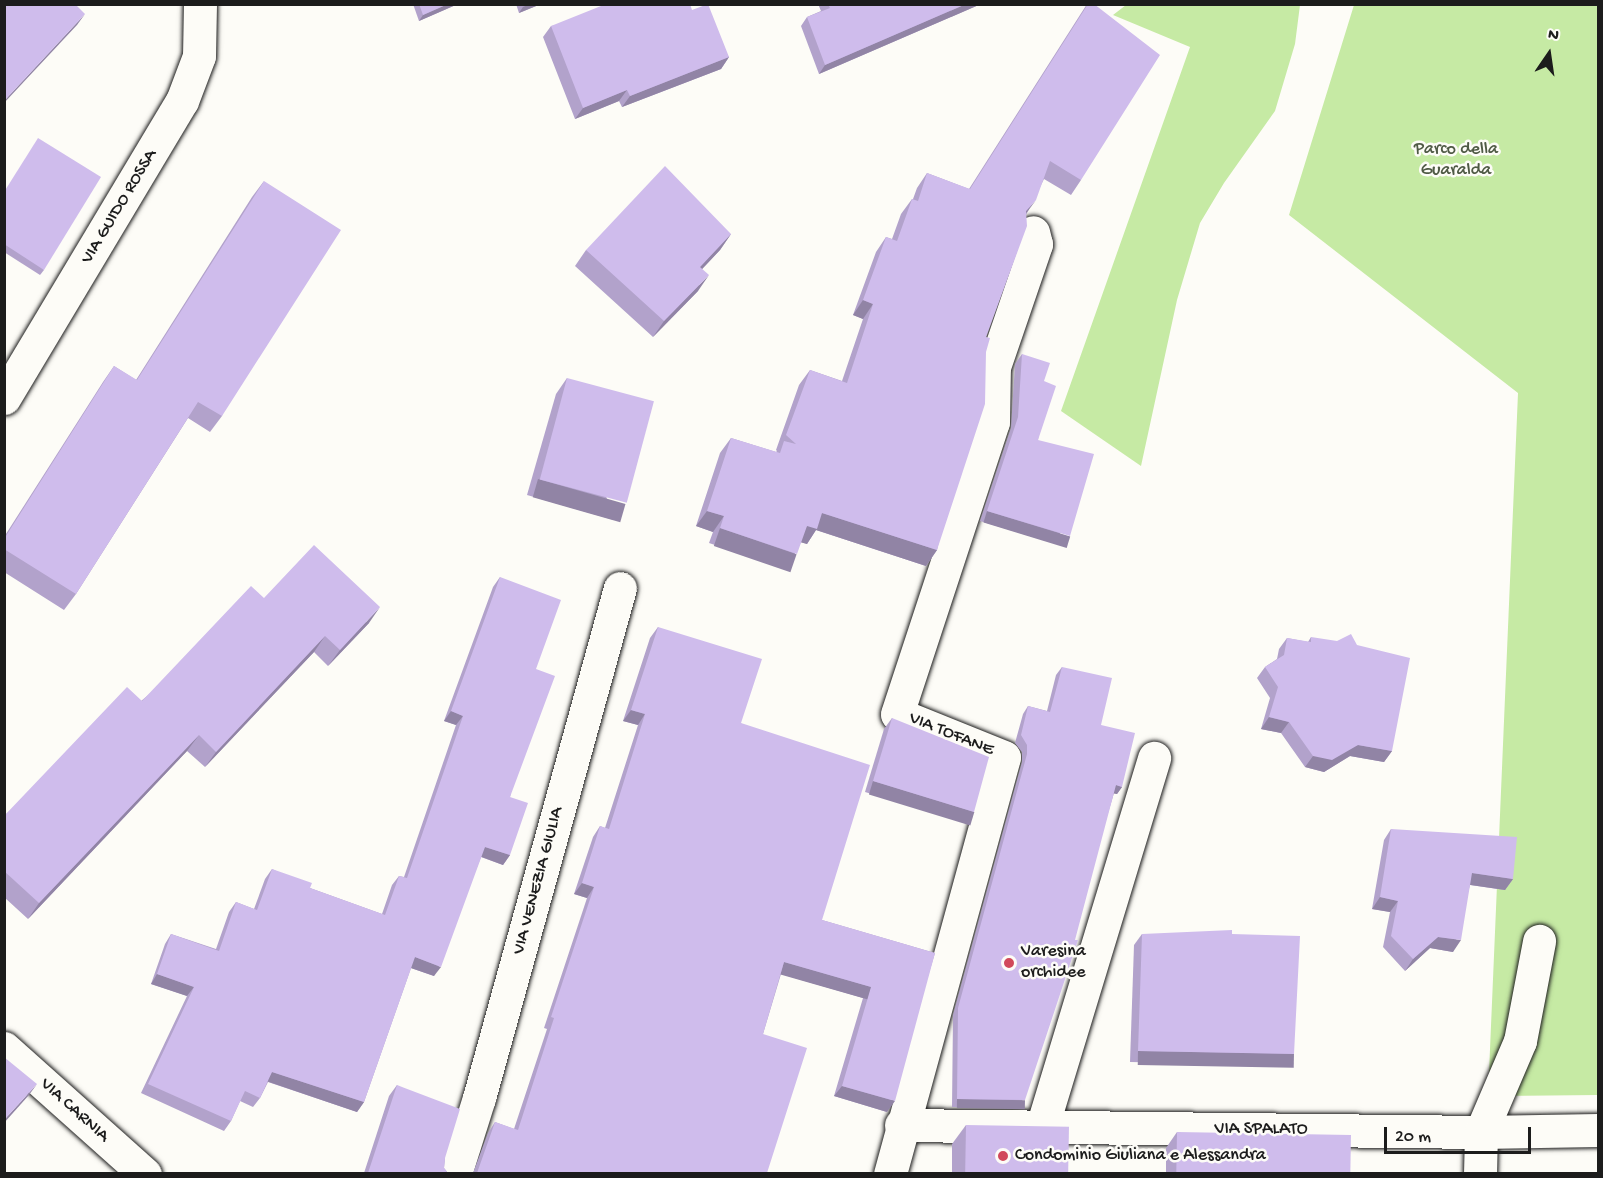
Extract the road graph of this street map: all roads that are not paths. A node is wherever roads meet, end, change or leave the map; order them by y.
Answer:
1 (200, 4) edge
2 (1033, 232) edge
3 (4, 398) edge
4 (620, 588) dead end
5 (1154, 758) dead end
6 (1539, 941) dead end
7 (4, 1048) edge
8 (901, 1125) junction
9 (1042, 1127) junction
10 (1599, 1130) edge
11 (1480, 1132) junction
12 (145, 1173) edge
13 (455, 1173) edge
14 (890, 1173) edge
15 (1480, 1173) edge

1 - 3 street, VIA GUIDO ROSSA
2 - 8 street, VIA TOFANE
4 - 13 street, VIA VENEZIA GIULIA
5 - 9 street
6 - 11 street
7 - 12 street, VIA CARNIA
8 - 9 street, VIA SPALATO
8 - 14 street, VIA TOFANE
9 - 11 street, VIA SPALATO
10 - 11 street, VIA SPALATO
11 - 15 street

